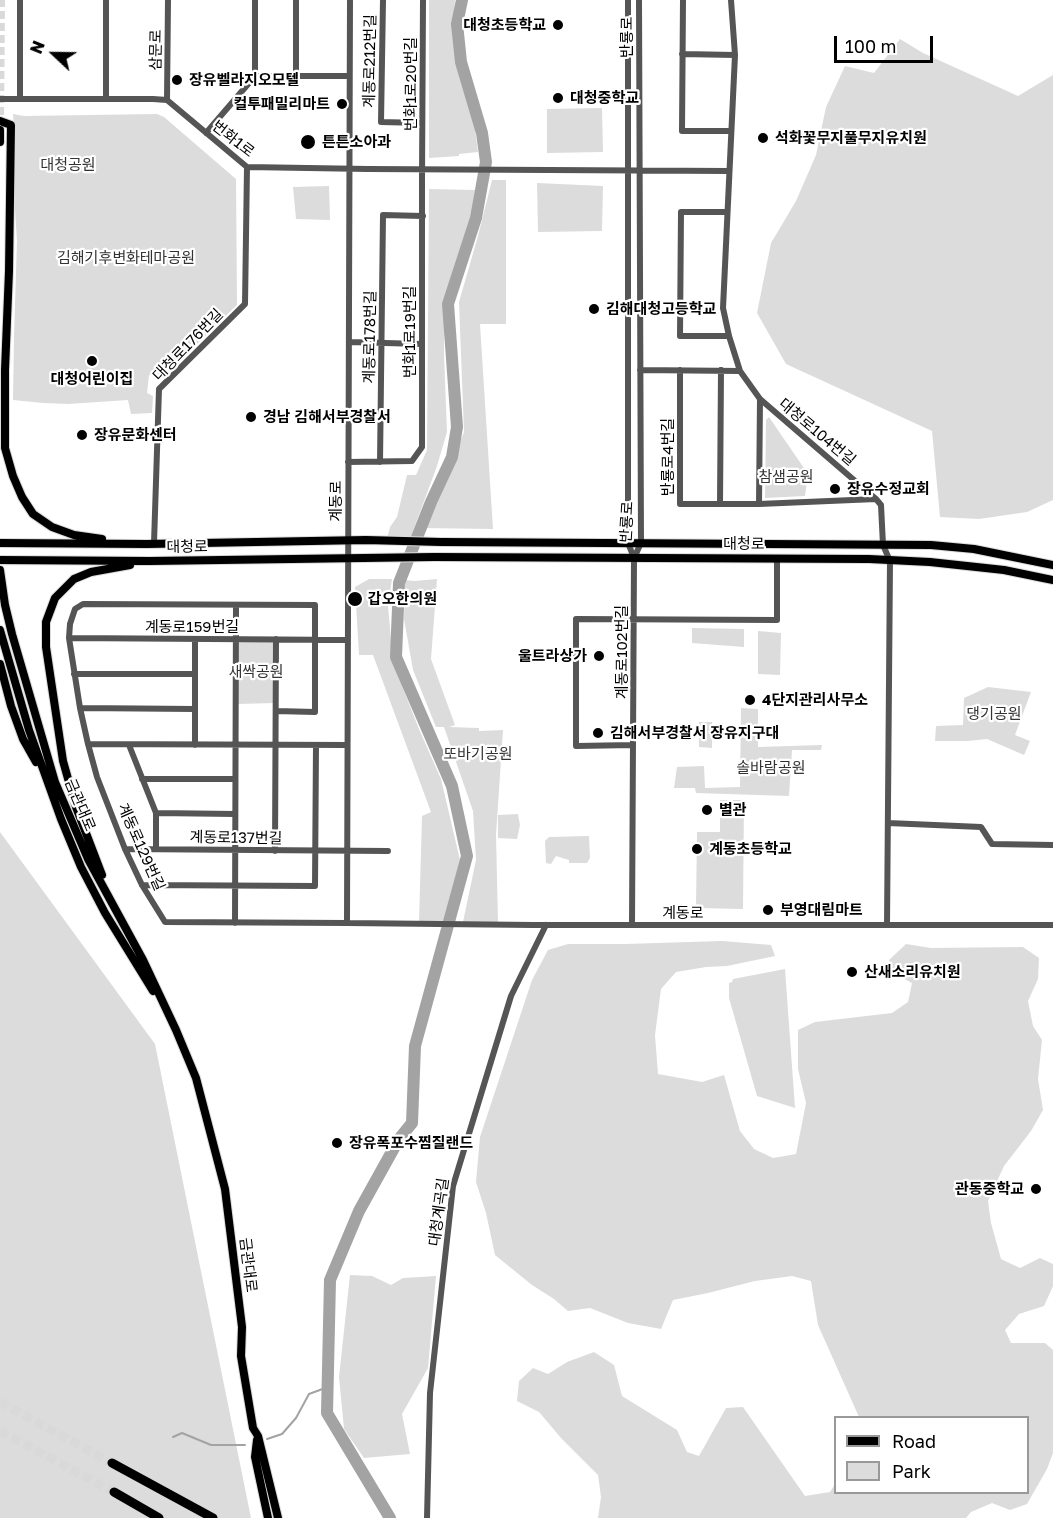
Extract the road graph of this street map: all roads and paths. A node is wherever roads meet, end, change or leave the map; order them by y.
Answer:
1 (20, 0) edge
2 (106, 0) edge
3 (168, 0) edge
4 (255, 0) edge
5 (296, 0) edge
6 (350, 0) edge
7 (383, 0) edge
8 (423, 0) edge
9 (628, 0) edge
10 (639, 0) edge
11 (683, 0) edge
12 (731, 0) edge
13 (682, 54) junction
14 (735, 55) junction
15 (255, 76) junction
16 (296, 76) junction
17 (350, 76) junction
18 (0, 99) edge
19 (20, 99) junction
20 (106, 99) junction
21 (167, 100) junction
22 (0, 121) edge
23 (422, 123) junction
24 (0, 130) edge
25 (731, 131) junction
26 (206, 133) junction
27 (0, 142) edge
28 (247, 167) junction
29 (349, 169) junction
30 (422, 169) junction
31 (628, 170) junction
32 (640, 171) junction
33 (729, 171) junction
34 (727, 212) junction
35 (423, 216) junction
36 (729, 336) junction
37 (0, 341) edge
38 (349, 342) junction
39 (382, 343) junction
40 (421, 344) junction
41 (5, 370) junction
42 (640, 370) junction
43 (680, 370) junction
44 (721, 370) junction
45 (740, 371) junction
46 (760, 399) junction
47 (348, 462) junction
48 (380, 462) junction
49 (876, 499) junction
50 (720, 504) junction
51 (759, 504) junction
52 (348, 540) junction
53 (0, 543) edge
54 (628, 543) junction
55 (641, 543) junction
56 (150, 544) junction
57 (883, 544) junction
58 (348, 558) junction
59 (634, 558) junction
60 (777, 558) junction
61 (0, 560) edge
62 (150, 561) junction
63 (890, 561) junction
64 (1053, 564) edge
65 (0, 570) edge
66 (0, 575) edge
67 (1053, 580) edge
68 (236, 605) junction
69 (634, 619) junction
70 (0, 630) edge
71 (69, 639) junction
72 (195, 639) junction
73 (236, 639) junction
74 (276, 639) junction
75 (315, 639) junction
76 (348, 640) junction
77 (0, 664) edge
78 (74, 674) junction
79 (195, 674) junction
80 (80, 708) junction
81 (195, 709) junction
82 (276, 711) junction
83 (88, 744) junction
84 (129, 745) junction
85 (195, 745) junction
86 (235, 745) junction
87 (276, 745) junction
88 (316, 745) junction
89 (347, 745) junction
90 (633, 746) junction
91 (142, 779) junction
92 (235, 779) junction
93 (47, 784) junction
94 (156, 813) junction
95 (235, 814) junction
96 (888, 824) junction
97 (1053, 845) edge
98 (125, 849) junction
99 (156, 849) junction
100 (235, 850) junction
101 (275, 850) junction
102 (315, 851) junction
103 (347, 851) junction
104 (388, 852) dead end
105 (142, 885) junction
106 (235, 885) junction
107 (116, 911) junction
108 (235, 922) junction
109 (347, 923) junction
110 (546, 925) junction
111 (632, 925) junction
112 (887, 925) junction
113 (1053, 925) edge
114 (176, 1030) junction
115 (258, 1436) junction
116 (112, 1463) tunnel mouth
117 (114, 1492) tunnel mouth
118 (159, 1518) edge
119 (213, 1518) edge
120 (268, 1518) edge
121 (278, 1518) edge
122 (427, 1518) edge

1 - 19 street
2 - 20 street
3 - 21 street, 삼문로
4 - 15 street
5 - 16 street
6 - 17 street, 계동로
7 - 23 street, 계동로212번길
8 - 23 street, 번화1로20번길
9 - 31 street, 반룡로
10 - 32 street, 반룡로
11 - 13 street
12 - 14 street, 대청로104번길
13 - 14 street
13 - 25 street
14 - 25 street, 대청로104번길
15 - 16 street
15 - 26 street
16 - 17 street
17 - 29 street, 계동로
18 - 19 street
19 - 20 street
20 - 21 street
21 - 26 street, 번화1로
22 - 41 main road
23 - 30 street, 번화1로20번길
24 - 27 main road
25 - 33 street, 대청로104번길
26 - 28 street, 번화1로
28 - 29 street, 번화1로
28 - 56 street, 대청로176번길
29 - 30 street, 번화1로
29 - 38 street, 계동로
30 - 31 street, 번화1로
30 - 35 street, 번화1로19번길
31 - 32 street
31 - 54 street, 반룡로
32 - 33 street
32 - 42 street, 반룡로
33 - 34 street, 대청로104번길
34 - 36 street, 대청로104번길
34 - 36 street
35 - 39 street, 계동로178번길
35 - 40 street, 번화1로19번길
36 - 45 street, 대청로104번길
37 - 41 main road
38 - 39 street
38 - 47 street, 계동로
39 - 40 street
39 - 48 street, 계동로178번길
40 - 48 street, 번화1로19번길
41 - 56 main road
42 - 43 street
42 - 55 street, 반룡로
43 - 44 street
43 - 50 street, 반룡로4번길
44 - 45 street
44 - 50 street
45 - 46 street, 대청로104번길
46 - 49 street, 대청로104번길
46 - 51 street
47 - 48 street
47 - 52 street, 계동로
49 - 51 street, 반룡로4번길
49 - 57 street
50 - 51 street, 반룡로4번길
52 - 54 main road, 대청로
52 - 56 main road, 대청로
52 - 58 street, 계동로
53 - 56 main road, 대청로
54 - 55 main road, 대청로
54 - 59 street, 반룡로
55 - 57 main road, 대청로
55 - 59 street, 반룡로
57 - 63 street
57 - 64 main road, 대청로
58 - 59 main road, 대청로
58 - 62 main road, 대청로
58 - 76 street, 계동로
59 - 60 main road, 대청로
59 - 69 street, 계동로102번길
60 - 63 main road, 대청로
60 - 69 street
61 - 62 main road, 대청로
62 - 107 main road
63 - 67 main road, 대청로
63 - 96 street
65 - 66 main road, 금관대로
66 - 107 main road, 금관대로
68 - 71 street, 계동로129번길
68 - 73 street
68 - 75 street, 계동로159번길
69 - 90 street, 계동로102번길
69 - 90 street
70 - 93 main road, 금관대로
71 - 72 street, 계동로159번길
71 - 78 street, 계동로129번길
72 - 73 street, 계동로159번길
72 - 79 street
73 - 74 street, 계동로159번길
73 - 86 street
74 - 75 street, 계동로159번길
74 - 82 street
75 - 76 street, 계동로159번길
75 - 82 street, 계동로159번길
76 - 89 street, 계동로
77 - 93 main road
78 - 79 street
78 - 80 street, 계동로129번길
79 - 81 street
80 - 81 street
80 - 83 street, 계동로129번길
81 - 85 street
82 - 87 street
83 - 84 street
83 - 98 street, 계동로129번길
84 - 85 street
84 - 91 street
85 - 86 street
86 - 87 street
86 - 92 street
87 - 88 street
87 - 101 street
88 - 89 street
88 - 102 street
89 - 103 street, 계동로
90 - 111 street, 계동로102번길
91 - 92 street
91 - 94 street
92 - 95 street
93 - 114 main road, 금관대로
94 - 95 street
94 - 99 street
95 - 100 street
96 - 97 street
96 - 112 street
98 - 99 street, 계동로137번길
98 - 105 street, 계동로129번길
99 - 100 street, 계동로137번길
100 - 101 street, 계동로137번길
100 - 106 street
101 - 102 street, 계동로137번길
102 - 103 street, 계동로137번길
102 - 106 street
103 - 104 street, 계동로137번길
103 - 109 street, 계동로
105 - 106 street
105 - 108 street, 계동로129번길
106 - 108 street
107 - 114 main road, 금관대로
108 - 109 street, 계동로129번길
109 - 110 street, 계동로
110 - 111 street, 계동로
110 - 122 street, 대청계곡길
111 - 112 street, 계동로
112 - 113 street, 계동로
114 - 115 main road, 금관대로
115 - 120 main road, 금관대로
115 - 121 main road, 금관대로
116 - 119 highway
117 - 118 highway

